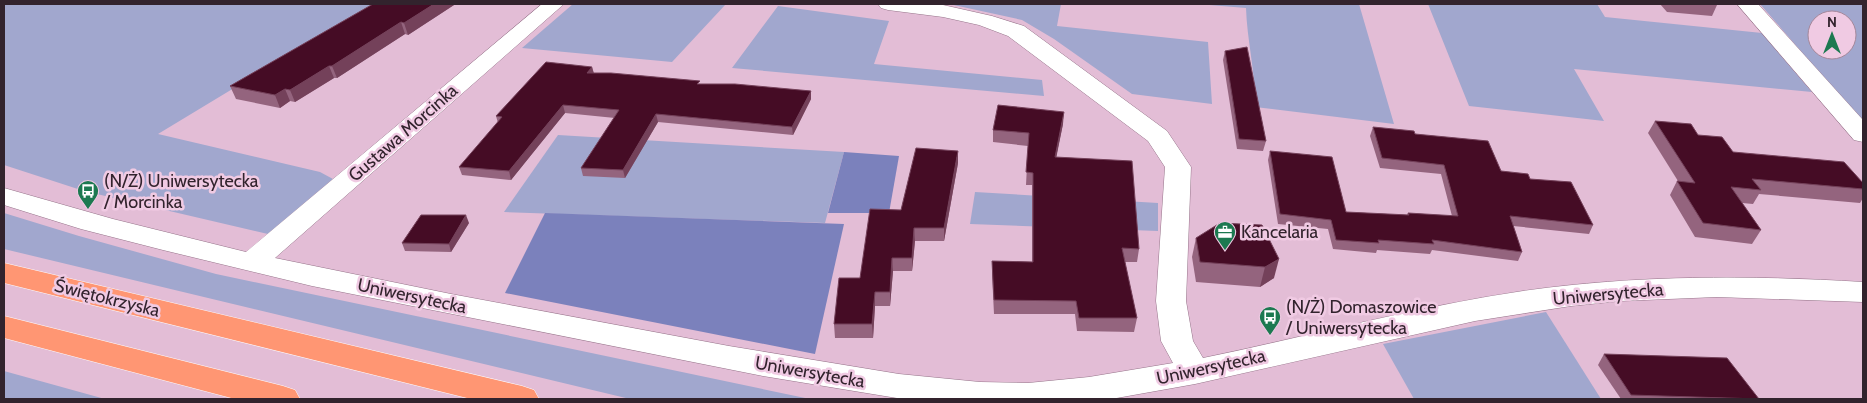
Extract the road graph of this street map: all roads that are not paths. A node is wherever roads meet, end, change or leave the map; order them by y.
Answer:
1 (554, 4) edge
2 (888, 4) edge
3 (1747, 4) edge
4 (1863, 136) edge
5 (4, 196) edge
6 (252, 262) junction
7 (4, 272) edge
8 (1863, 292) edge
9 (4, 327) edge
10 (1194, 372) junction
11 (283, 399) edge
12 (522, 399) edge

1 - 6 street, Gustawa Morcinka
2 - 10 street
3 - 4 street
5 - 6 street, Uniwersytecka
6 - 10 street, Uniwersytecka
7 - 12 highway, Świętokrzyska
8 - 10 street, Uniwersytecka
9 - 11 highway

